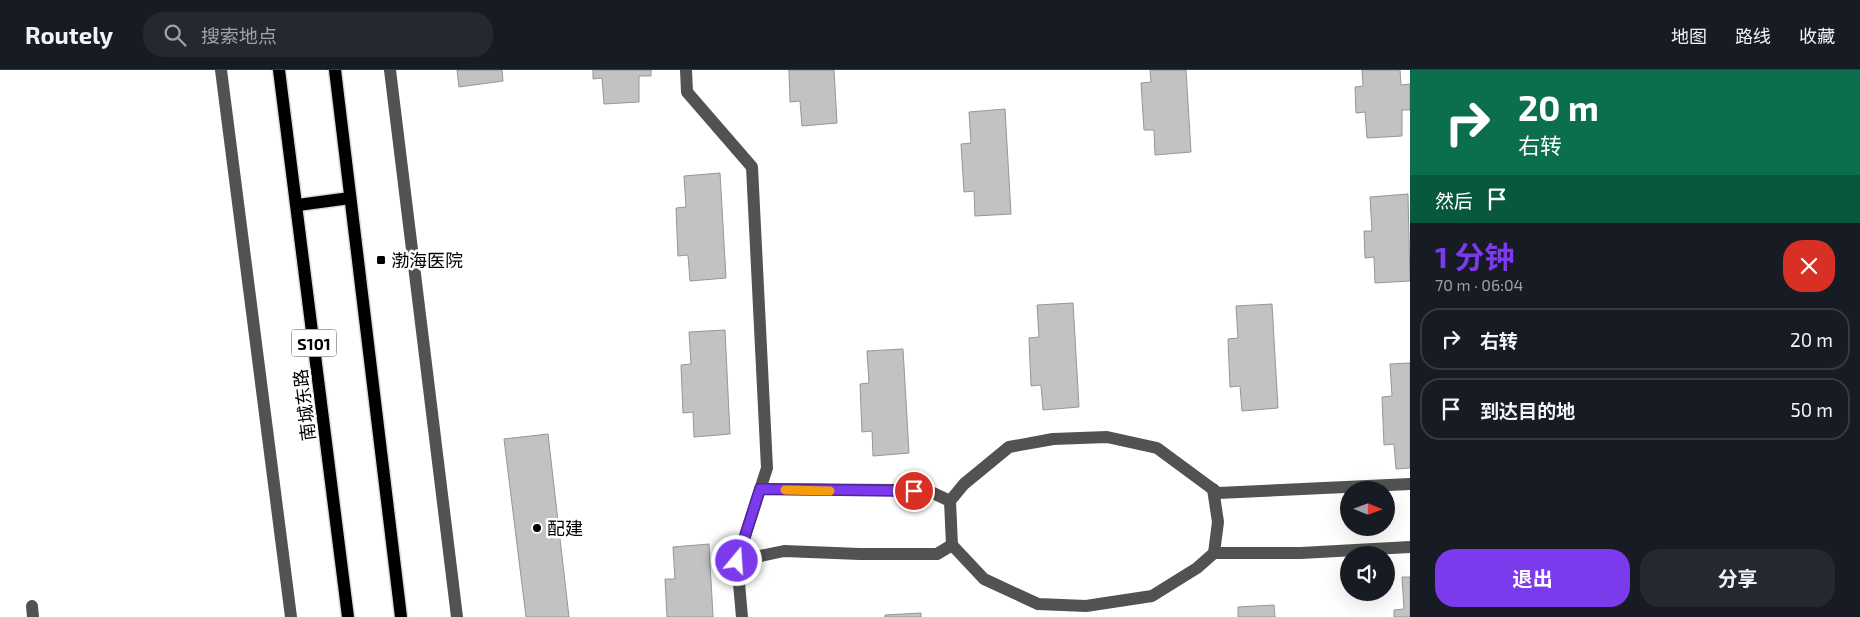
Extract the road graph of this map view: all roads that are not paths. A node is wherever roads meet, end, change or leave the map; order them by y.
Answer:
1 (221, 70) edge
2 (279, 70) edge
3 (335, 70) edge
4 (390, 70) edge
5 (686, 70) edge
6 (350, 198) junction
7 (298, 205) junction
8 (1410, 484) edge
9 (760, 489) junction
10 (1213, 489) junction
11 (950, 501) junction
12 (952, 545) junction
13 (1410, 547) edge
14 (1214, 552) junction
15 (737, 561) junction
16 (291, 617) edge
17 (348, 617) edge
18 (401, 617) edge
19 (457, 617) edge
20 (742, 617) edge

1 - 16 street
2 - 7 main road, 南城东路 / S101
3 - 6 main road
4 - 19 street
5 - 9 street
6 - 7 main road
6 - 18 main road
7 - 17 main road, 南城东路 / S101
8 - 10 street
9 - 11 street
9 - 15 street
10 - 11 street
10 - 14 street
11 - 12 street
12 - 14 street
12 - 15 street
13 - 14 street
15 - 20 street

